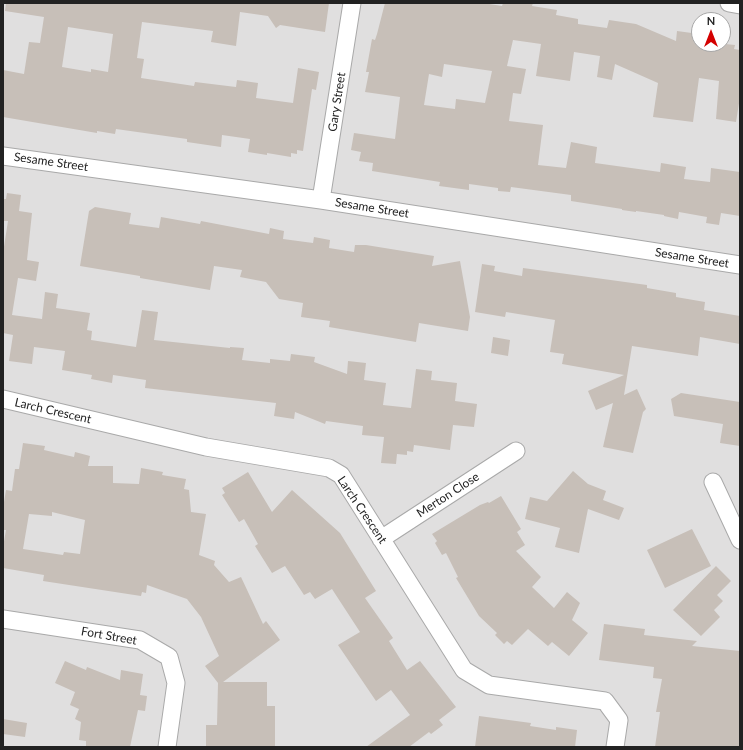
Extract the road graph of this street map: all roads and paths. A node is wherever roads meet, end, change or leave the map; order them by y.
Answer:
1 (352, 3) edge
2 (729, 3) edge
3 (740, 5) edge
4 (3, 156) edge
5 (321, 200) junction
6 (740, 265) edge
7 (3, 399) edge
8 (516, 451) dead end
9 (713, 482) dead end
10 (381, 539) junction
11 (740, 540) edge
12 (3, 619) edge
13 (167, 747) edge
14 (615, 747) edge

1 - 5 street, Gary Street
2 - 3 street
4 - 5 street, Sesame Street
5 - 6 street, Sesame Street
7 - 10 street, Larch Crescent
8 - 10 street, Merton Close
9 - 11 street
10 - 14 street, Larch Crescent
12 - 13 street, Fort Street

